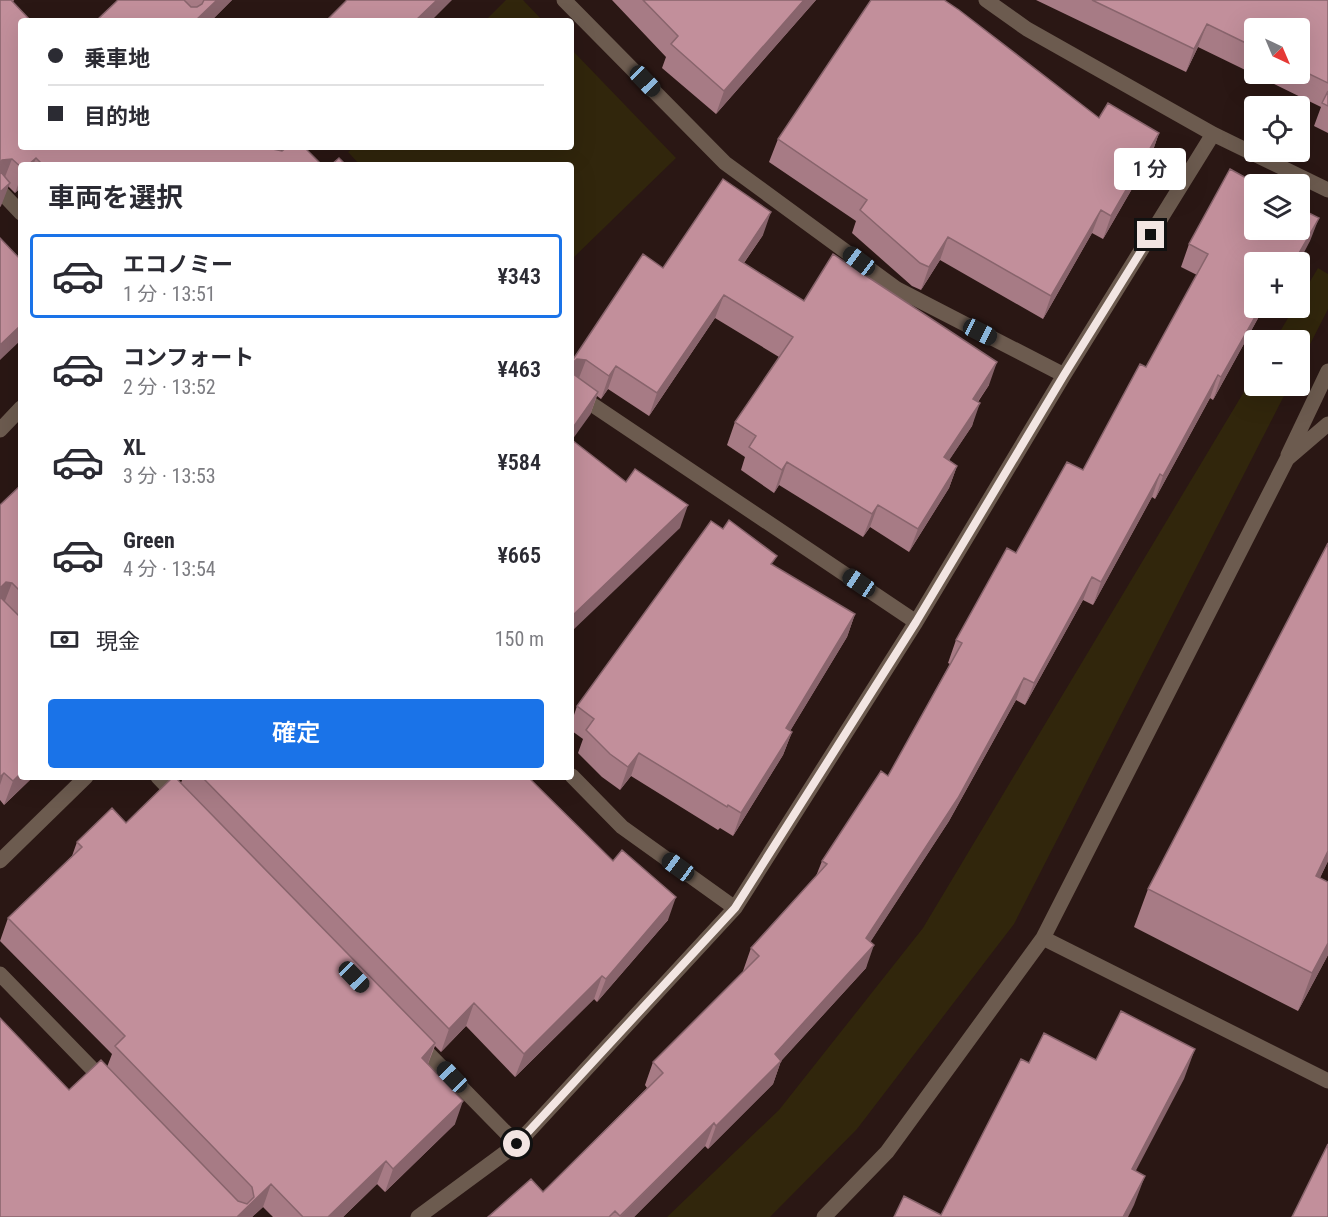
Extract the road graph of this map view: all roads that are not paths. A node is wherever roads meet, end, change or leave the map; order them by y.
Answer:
1 (564, 0) edge
2 (986, 0) edge
3 (1213, 134) junction
4 (1328, 190) edge
5 (0, 191) edge
6 (18, 210) edge
7 (1328, 371) edge
8 (1064, 375) junction
9 (574, 392) edge
10 (18, 411) edge
11 (1328, 424) edge
12 (0, 430) edge
13 (1287, 459) junction
14 (916, 622) junction
15 (574, 778) edge
16 (83, 780) edge
17 (161, 780) edge
18 (191, 811) edge
19 (0, 861) edge
20 (735, 908) junction
21 (1043, 938) junction
22 (0, 974) edge
23 (408, 1033) edge
24 (1326, 1076) edge
25 (114, 1091) edge
26 (517, 1144) junction
27 (418, 1217) edge
28 (824, 1217) edge

1 - 8 street
2 - 3 street
3 - 4 street
3 - 8 street
5 - 6 street
7 - 13 street
8 - 14 street
9 - 14 street
10 - 12 street
11 - 13 street
13 - 21 street
14 - 20 street
15 - 20 street
16 - 19 street
17 - 18 street
20 - 26 street
21 - 24 street
21 - 28 street
22 - 25 street
23 - 26 street
26 - 27 street

